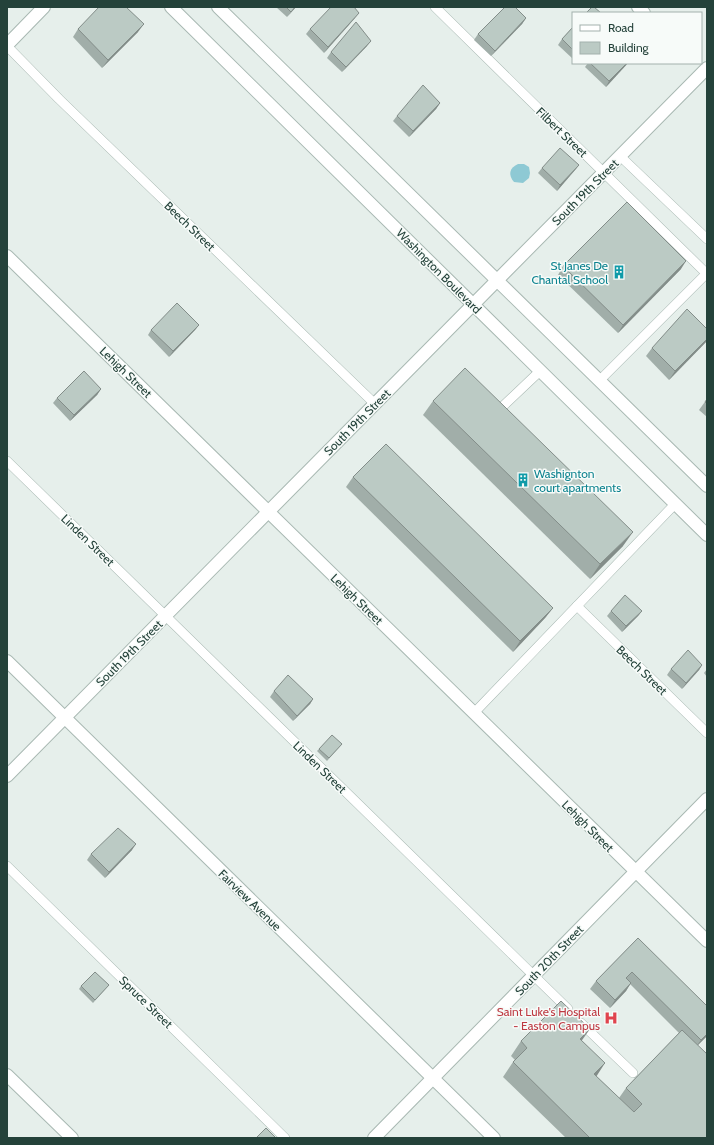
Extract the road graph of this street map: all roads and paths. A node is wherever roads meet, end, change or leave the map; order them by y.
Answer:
1 (44, 7) edge
2 (171, 7) edge
3 (218, 7) edge
4 (435, 7) edge
5 (7, 45) edge
6 (703, 69) edge
7 (620, 156) junction
8 (604, 172) junction
9 (707, 239) edge
10 (7, 256) edge
11 (707, 274) edge
12 (497, 280) junction
13 (473, 305) junction
14 (540, 371) junction
15 (599, 381) junction
16 (374, 404) junction
17 (502, 408) edge
18 (7, 461) edge
19 (707, 486) edge
20 (675, 504) junction
21 (269, 511) junction
22 (707, 535) edge
23 (577, 606) junction
24 (166, 616) junction
25 (7, 661) edge
26 (474, 713) junction
27 (65, 718) junction
28 (707, 733) edge
29 (7, 776) edge
30 (707, 799) edge
31 (7, 866) edge
32 (636, 872) junction
33 (707, 941) edge
34 (534, 976) junction
35 (633, 1073) dead end
36 (7, 1075) edge
37 (433, 1078) junction
38 (72, 1138) edge
39 (284, 1138) edge
40 (374, 1138) edge
41 (494, 1138) edge

1 - 5 street
2 - 13 street, Washington Boulevard
3 - 12 street
4 - 8 lane, Filbert Street
5 - 16 lane, Beech Street
6 - 7 street, South 19th Street
7 - 8 street, South 19th Street
7 - 9 lane
8 - 11 lane, Filbert Street
8 - 12 street, South 19th Street
10 - 21 street, Lehigh Street
11 - 15 lane
12 - 13 street, South 19th Street
12 - 15 street
13 - 14 street, Washington Boulevard
13 - 16 street, South 19th Street
14 - 17 lane
14 - 20 street, Washington Boulevard
15 - 19 street
16 - 21 street, South 19th Street
18 - 24 lane, Linden Street
20 - 22 street, Washington Boulevard
20 - 23 lane
21 - 24 street, South 19th Street
21 - 26 street, Lehigh Street
23 - 26 lane
23 - 28 lane, Beech Street
24 - 27 street, South 19th Street
24 - 34 lane, Linden Street
25 - 27 street, Fairview Avenue
26 - 32 street, Lehigh Street
27 - 29 street, South 19th Street
27 - 37 street, Fairview Avenue
30 - 32 street, South 20th Street
31 - 39 lane, Spruce Street
32 - 33 street, Lehigh Street
32 - 34 street, South 20th Street
34 - 35 lane, Linden Street
34 - 37 street, South 20th Street
36 - 38 street
37 - 40 street, South 20th Street
37 - 41 street, Fairview Avenue

